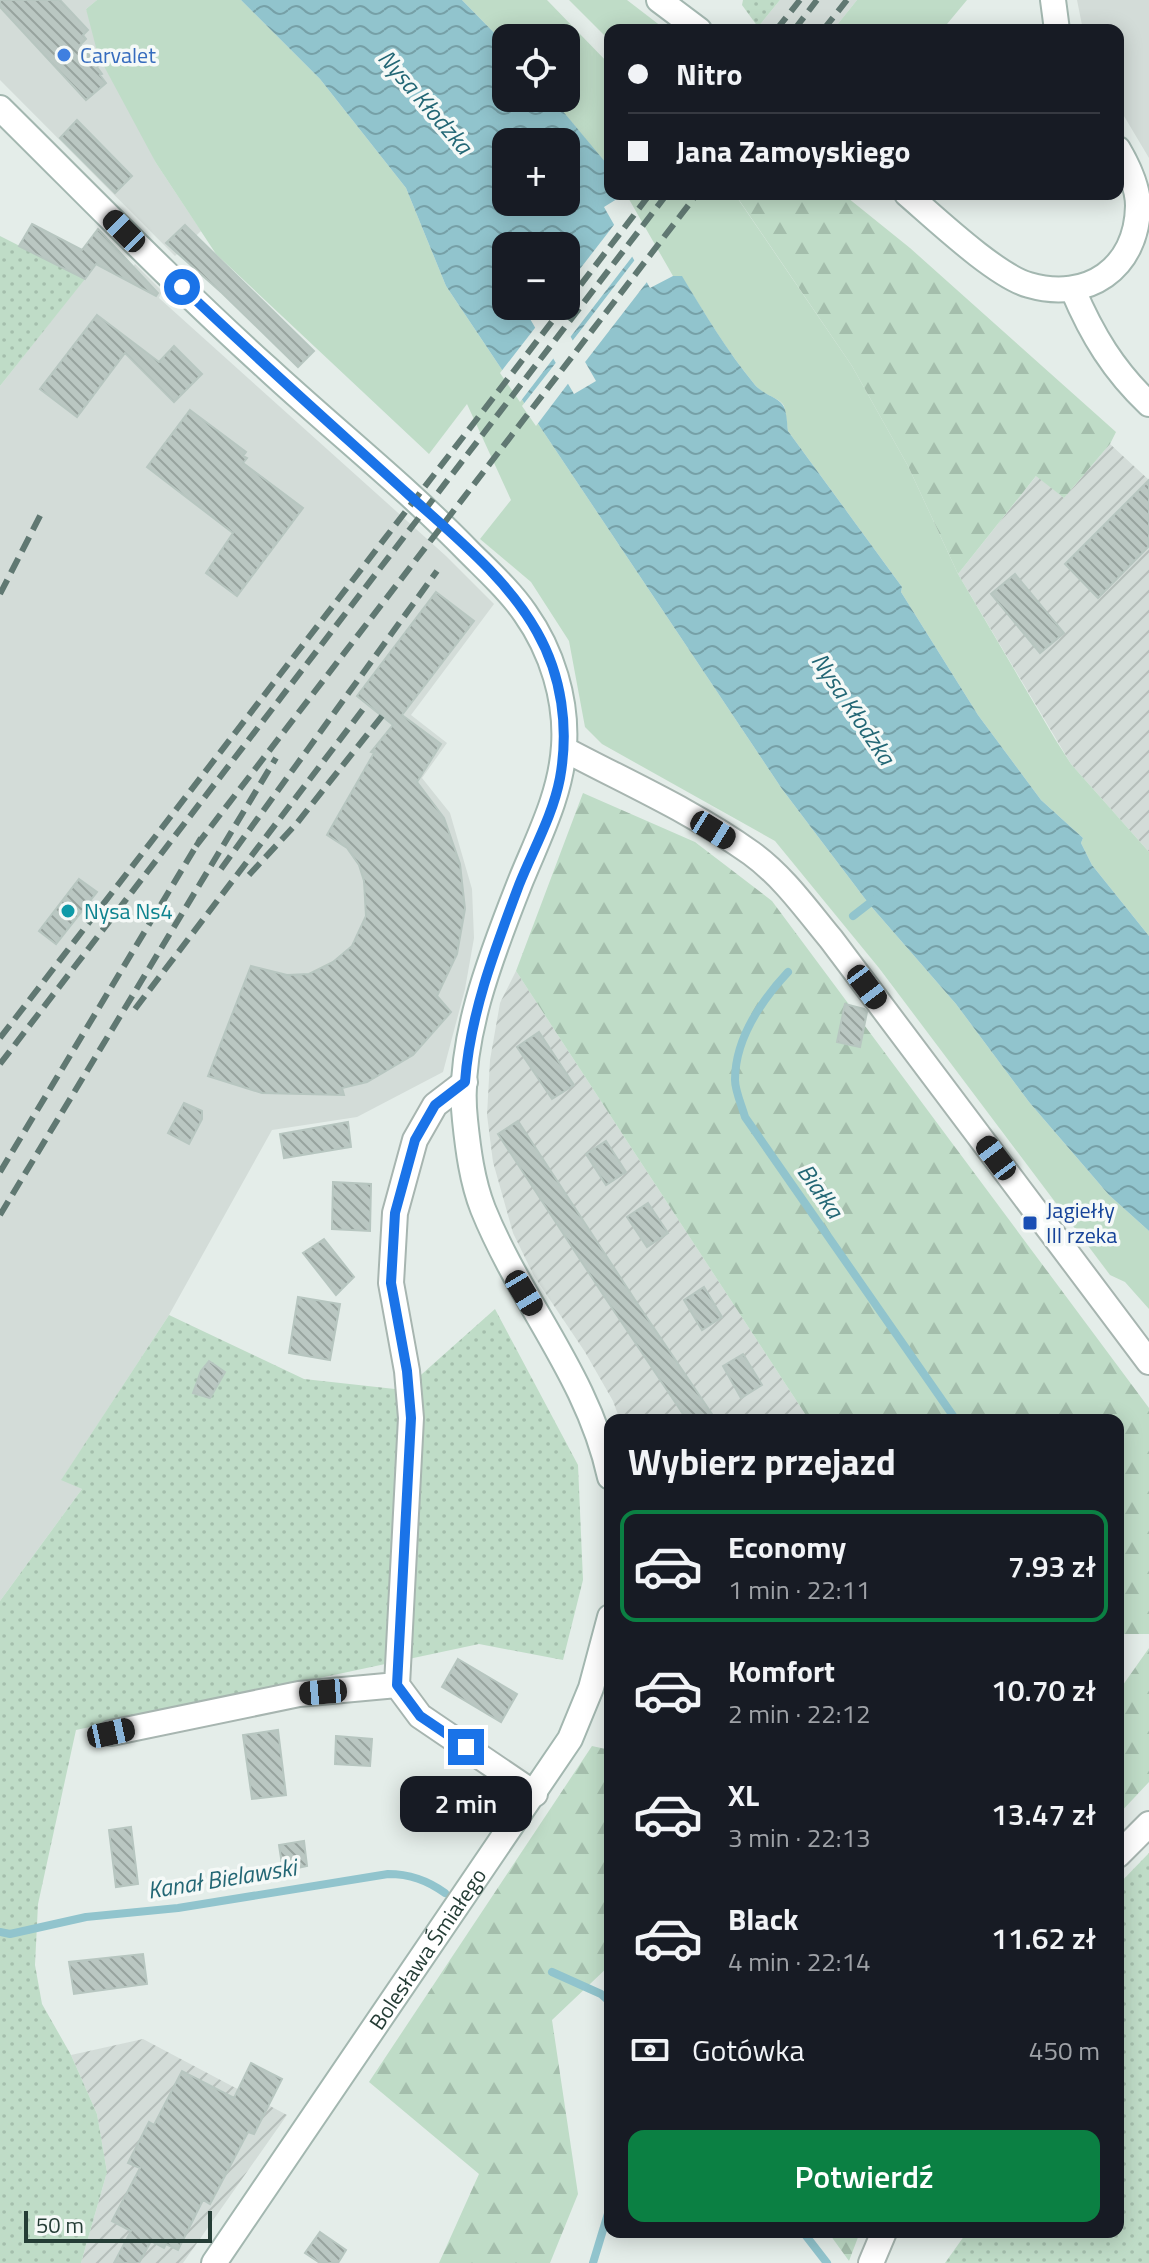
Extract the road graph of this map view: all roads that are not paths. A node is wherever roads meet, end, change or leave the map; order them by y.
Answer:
1 (659, 0) edge
2 (1053, 0) edge
3 (691, 24) edge
4 (1056, 24) edge
5 (0, 108) edge
6 (1124, 161) edge
7 (914, 200) edge
8 (1073, 290) junction
9 (1149, 404) edge
10 (564, 749) junction
11 (465, 1082) junction
12 (1149, 1362) edge
13 (604, 1452) edge
14 (604, 1639) edge
15 (397, 1685) junction
16 (111, 1733) dead end
17 (535, 1794) junction
18 (1149, 1824) edge
19 (1124, 1849) edge
20 (881, 2238) edge
21 (214, 2263) edge
22 (871, 2263) edge

1 - 3 street
2 - 4 street
5 - 10 street
6 - 8 street
7 - 8 street
8 - 9 street
10 - 11 street
10 - 12 street
11 - 13 street
11 - 15 street
14 - 17 street, Bolesława Śmiałego
15 - 16 street
15 - 17 street
17 - 21 street, Bolesława Śmiałego
18 - 19 street
20 - 22 street

